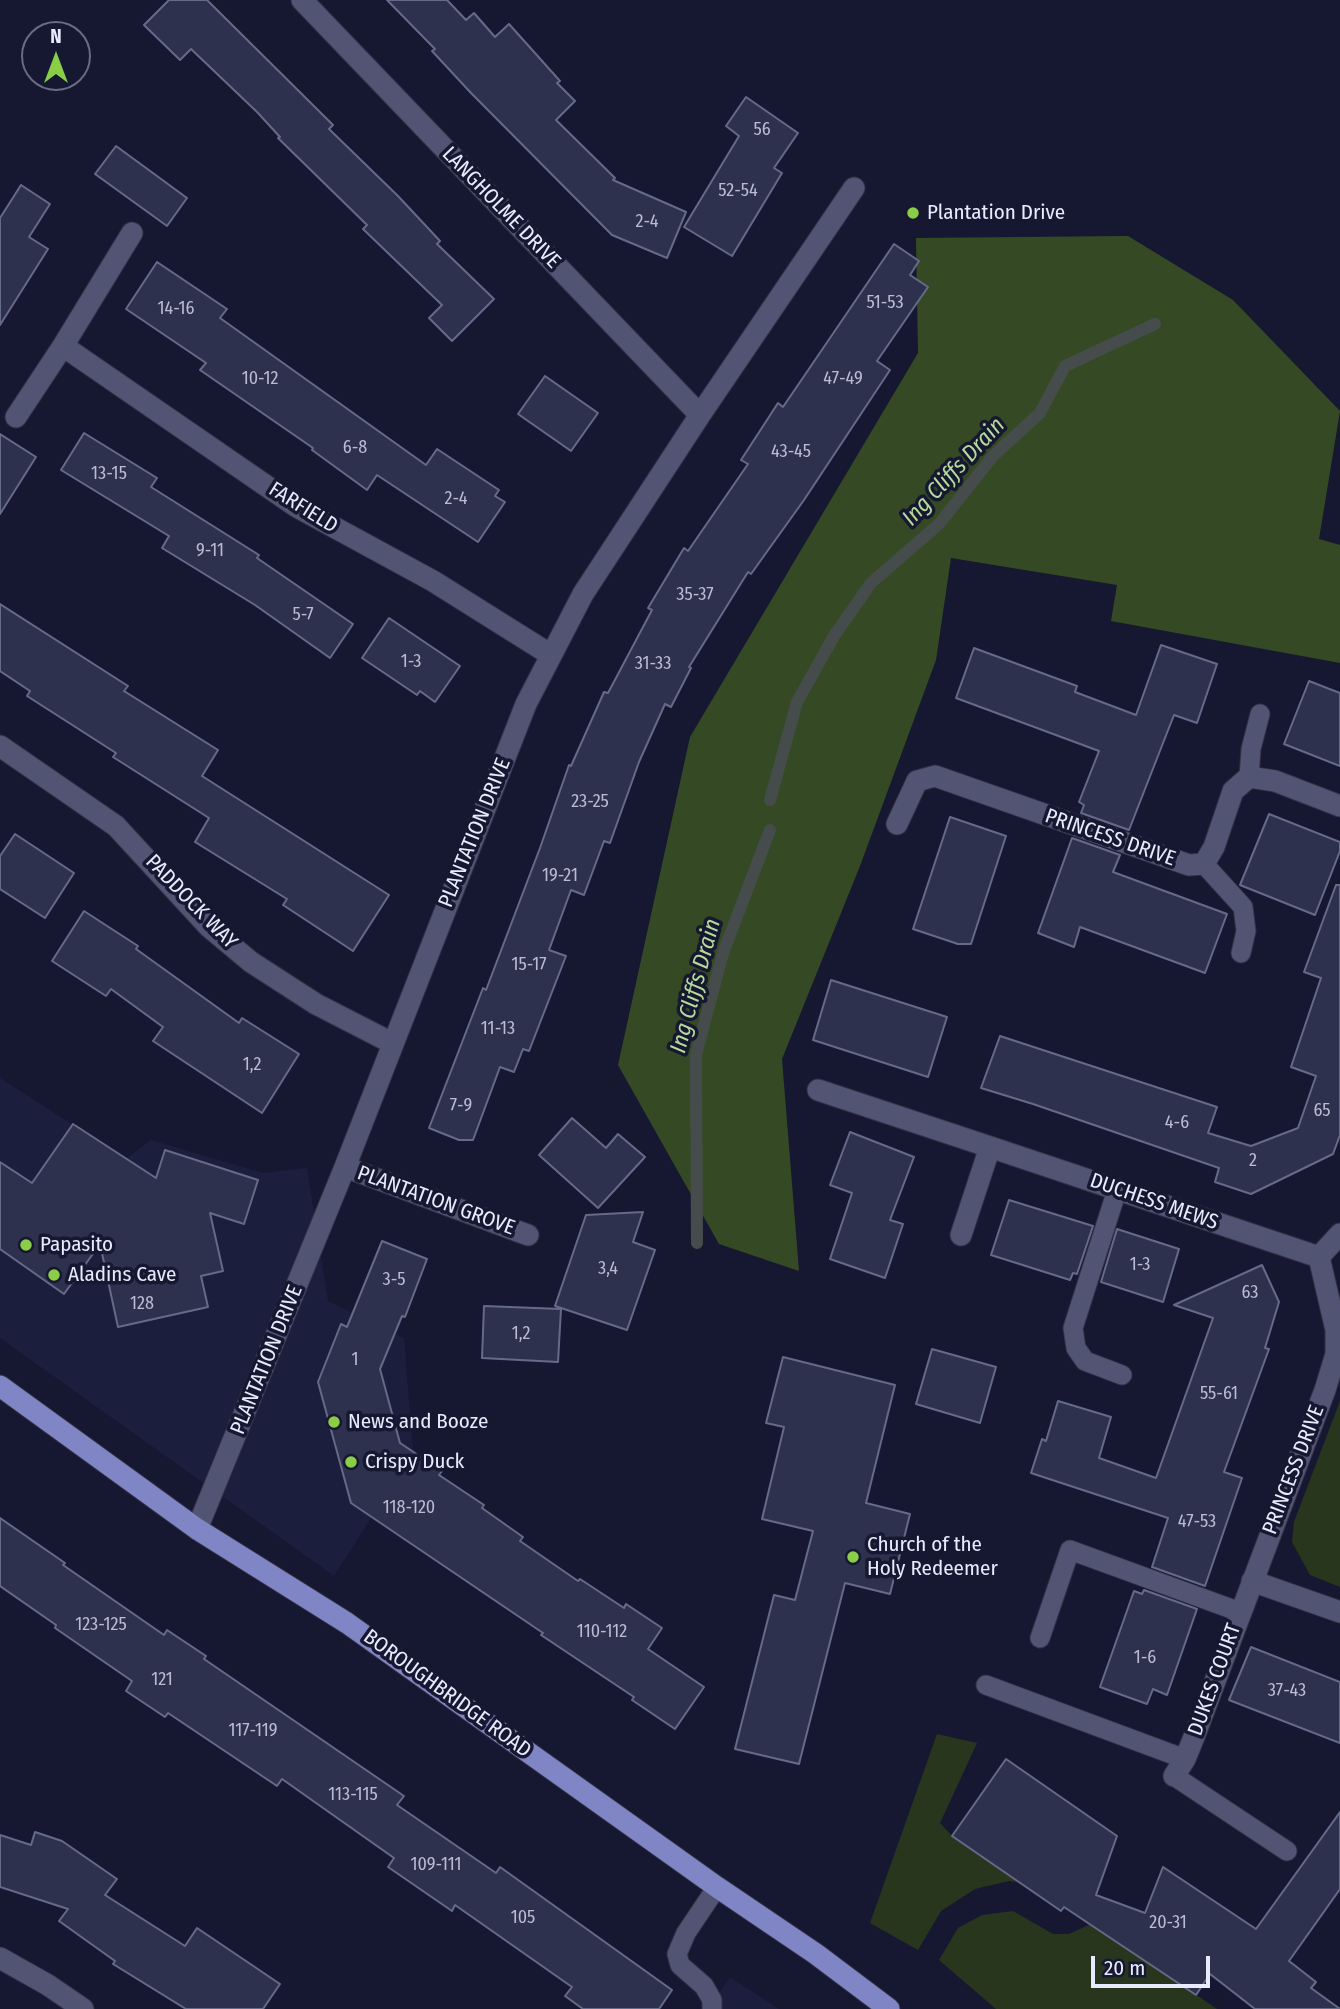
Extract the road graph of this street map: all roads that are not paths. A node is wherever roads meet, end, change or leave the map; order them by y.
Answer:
1 (302, 0) edge
2 (854, 188) dead end
3 (132, 233) dead end
4 (63, 346) junction
5 (700, 415) junction
6 (16, 417) dead end
7 (551, 655) junction
8 (1260, 713) dead end
9 (0, 747) edge
10 (1249, 777) junction
11 (1340, 806) edge
12 (897, 824) dead end
13 (1204, 864) junction
14 (1241, 953) dead end
15 (392, 1044) junction
16 (818, 1090) dead end
17 (989, 1147) junction
18 (345, 1167) junction
19 (1117, 1190) junction
20 (1340, 1234) edge
21 (528, 1235) dead end
22 (961, 1235) dead end
23 (1319, 1257) junction
24 (1122, 1375) dead end
25 (0, 1386) edge
26 (197, 1530) junction
27 (1252, 1581) junction
28 (1240, 1612) junction
29 (1340, 1612) edge
30 (1040, 1638) dead end
31 (986, 1685) dead end
32 (1180, 1768) junction
33 (1287, 1852) dead end
34 (717, 1887) junction
35 (0, 1958) edge
36 (83, 2009) edge
37 (712, 2009) edge
38 (889, 2009) edge

1 - 5 street, LANGHOLME DRIVE
2 - 5 street, PLANTATION DRIVE
3 - 4 street
4 - 6 street
4 - 7 street, FARFIELD
5 - 7 street, PLANTATION DRIVE
7 - 15 street, PLANTATION DRIVE
8 - 10 lane
9 - 15 street, PADDOCK WAY
10 - 11 street
10 - 13 street, PRINCESS DRIVE
12 - 13 street, PRINCESS DRIVE
13 - 14 lane
15 - 18 street, PLANTATION DRIVE
16 - 17 street, DUCHESS MEWS
17 - 19 street, DUCHESS MEWS
17 - 22 street
18 - 21 street, PLANTATION GROVE
18 - 26 street, PLANTATION DRIVE
19 - 23 street, DUCHESS MEWS
19 - 24 lane
20 - 23 street
23 - 27 street, PRINCESS DRIVE
25 - 26 main road, BOROUGHBRIDGE ROAD
26 - 34 main road, BOROUGHBRIDGE ROAD
27 - 28 street, DUKES COURT
27 - 29 street
28 - 30 lane
28 - 32 street, DUKES COURT
31 - 32 lane
32 - 33 lane
34 - 37 lane
34 - 38 main road, BOROUGHBRIDGE ROAD
35 - 36 street

